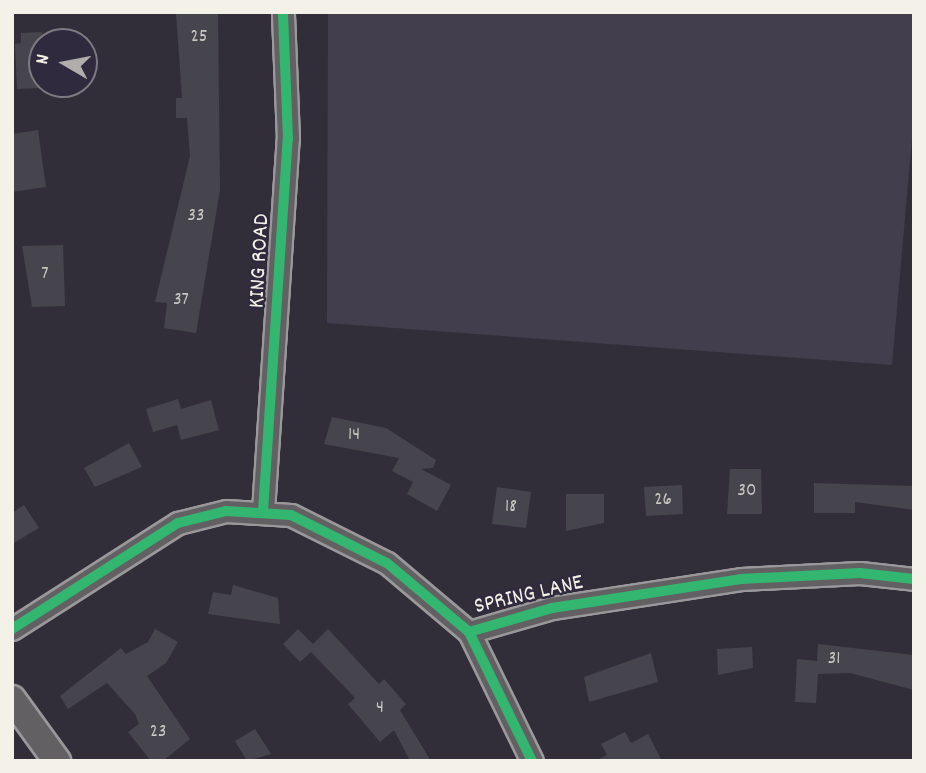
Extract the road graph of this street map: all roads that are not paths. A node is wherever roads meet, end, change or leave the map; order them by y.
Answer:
1 (282, 12) edge
2 (263, 511) junction
3 (914, 579) edge
4 (12, 629) edge
5 (469, 632) junction
6 (12, 698) edge
7 (57, 761) edge
8 (532, 761) edge

1 - 2 street, KING ROAD
2 - 4 street, SPRING LANE
2 - 5 street, SPRING LANE
3 - 5 street, SPRING LANE
5 - 8 street
6 - 7 street

